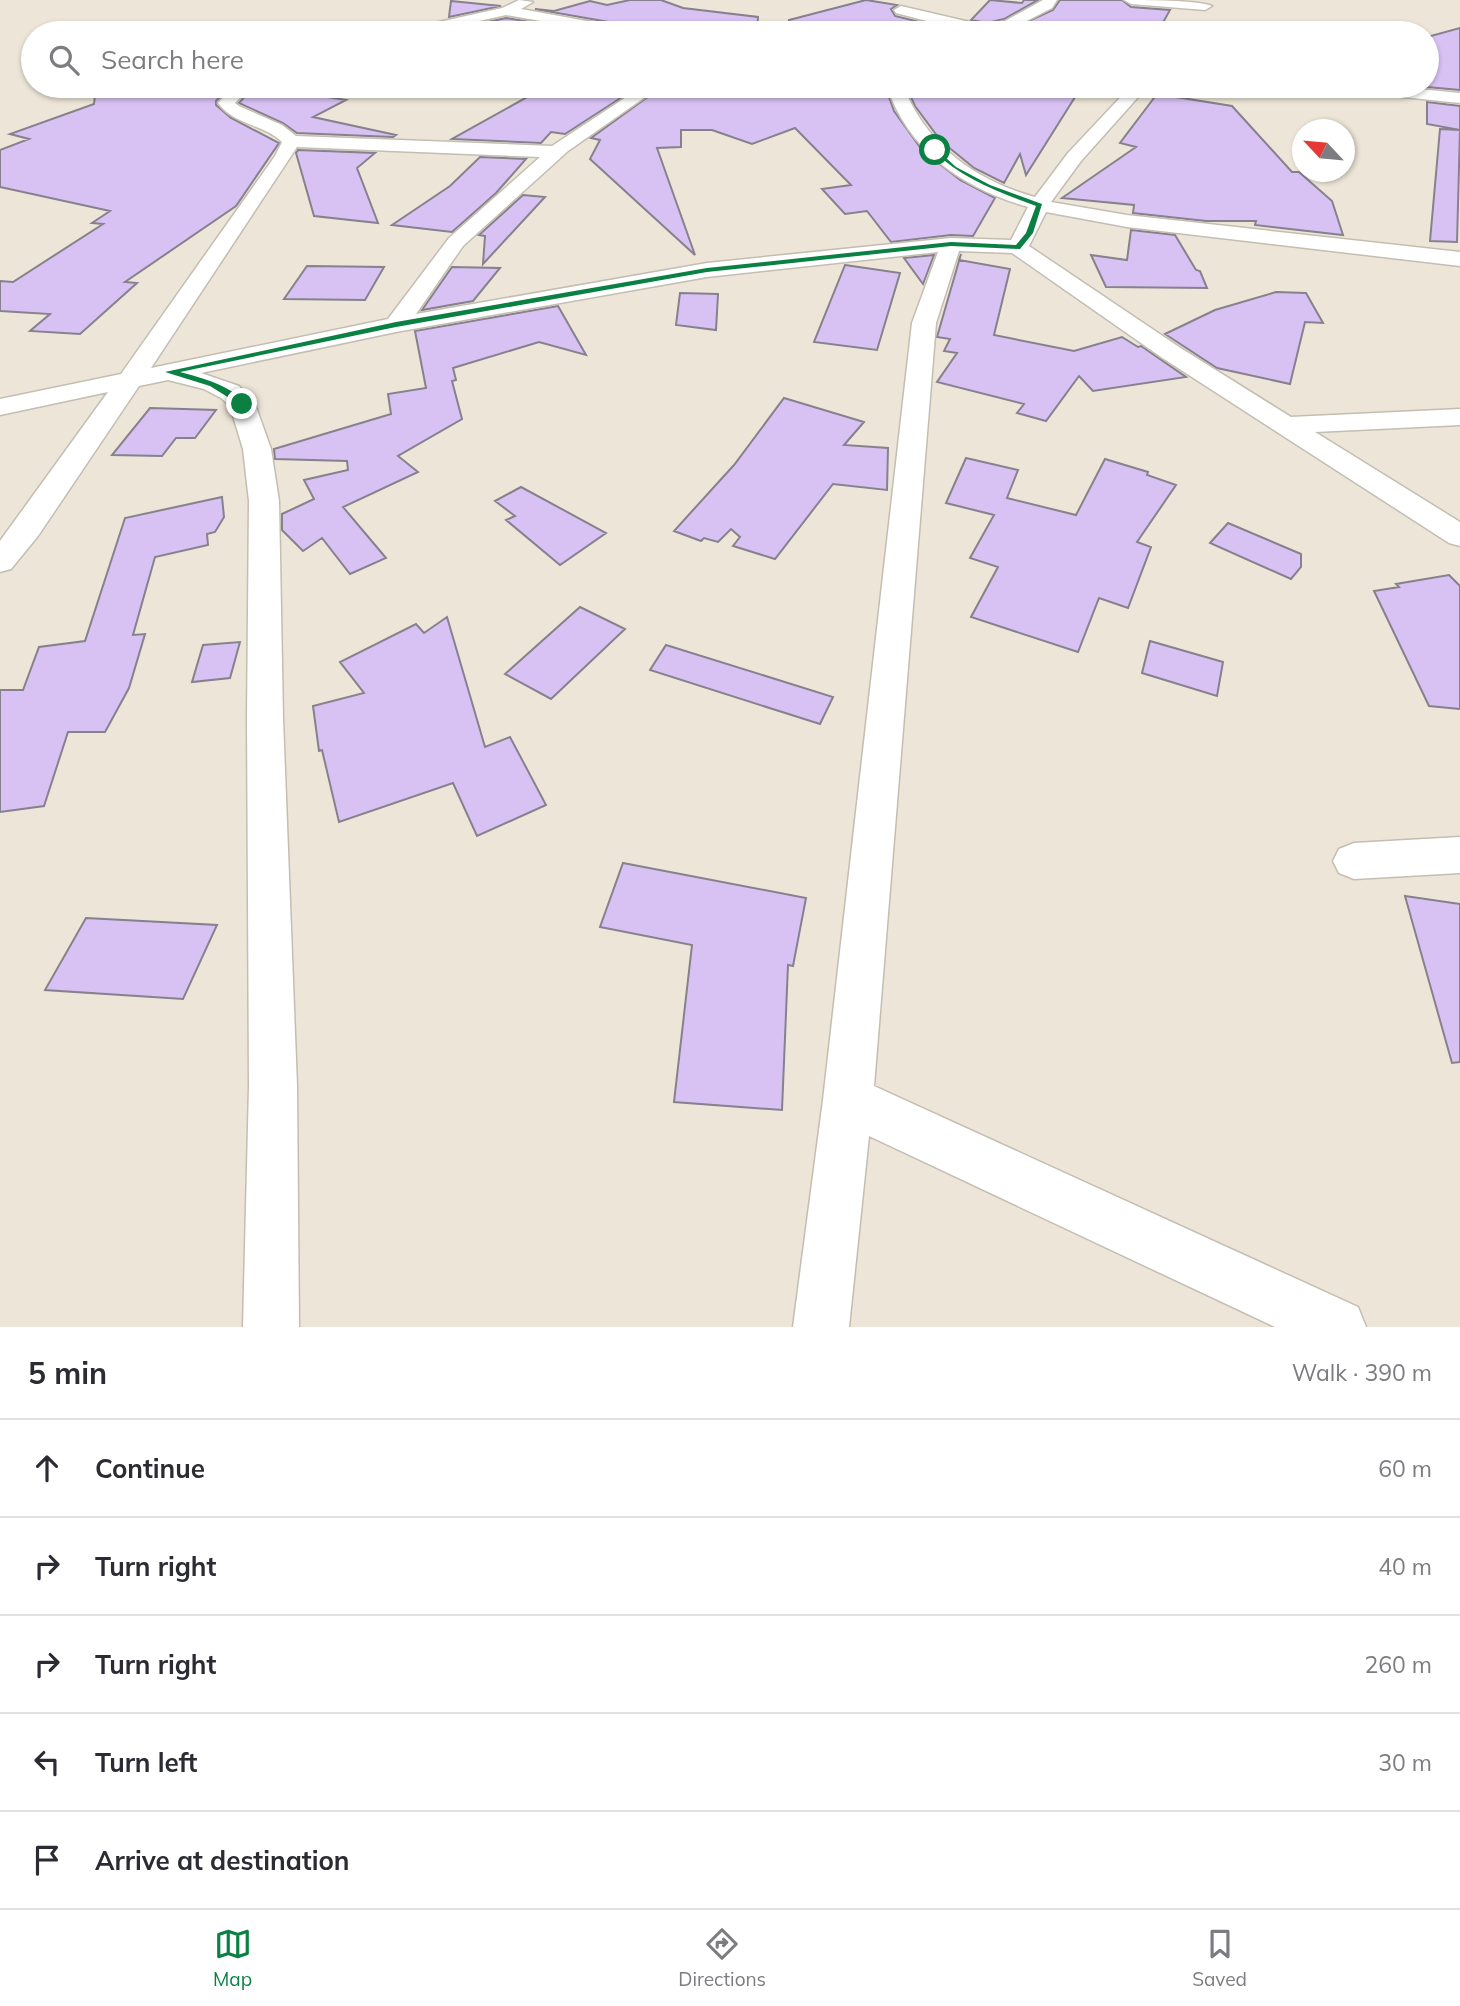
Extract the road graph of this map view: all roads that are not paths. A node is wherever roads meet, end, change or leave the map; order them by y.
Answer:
1 (530, 0) edge
2 (1050, 0) edge
3 (1131, 0) edge
4 (1207, 3) edge
5 (901, 10) dead end
6 (506, 11) junction
7 (1197, 19) dead end
8 (461, 21) edge
9 (563, 21) edge
10 (942, 21) edge
11 (1016, 21) edge
12 (1439, 96) edge
13 (231, 98) edge
14 (635, 98) edge
15 (899, 98) edge
16 (1128, 98) edge
17 (1460, 98) edge
18 (291, 141) junction
19 (556, 152) junction
20 (1039, 205) junction
21 (951, 244) junction
22 (1017, 247) junction
23 (1460, 259) edge
24 (396, 325) junction
25 (169, 372) junction
26 (127, 381) junction
27 (0, 407) edge
28 (1460, 416) edge
29 (1286, 425) junction
30 (1460, 536) edge
31 (0, 562) edge
32 (1460, 855) edge
33 (1354, 861) dead end
34 (848, 1100) junction
35 (271, 1327) edge
36 (821, 1327) edge
37 (1338, 1327) edge

1 - 6 street
2 - 11 street
3 - 4 street
4 - 7 street
5 - 10 street
6 - 8 street
6 - 9 street
12 - 17 street
13 - 18 street
14 - 19 street
15 - 20 street
16 - 20 street
18 - 19 street
18 - 26 street
19 - 24 street
20 - 22 street
20 - 23 street
21 - 22 street
21 - 24 street
21 - 34 street
22 - 29 street
24 - 25 street
25 - 26 street
25 - 35 street
26 - 27 street
26 - 31 street
28 - 29 street
29 - 30 street
32 - 33 street
34 - 36 street
34 - 37 street

